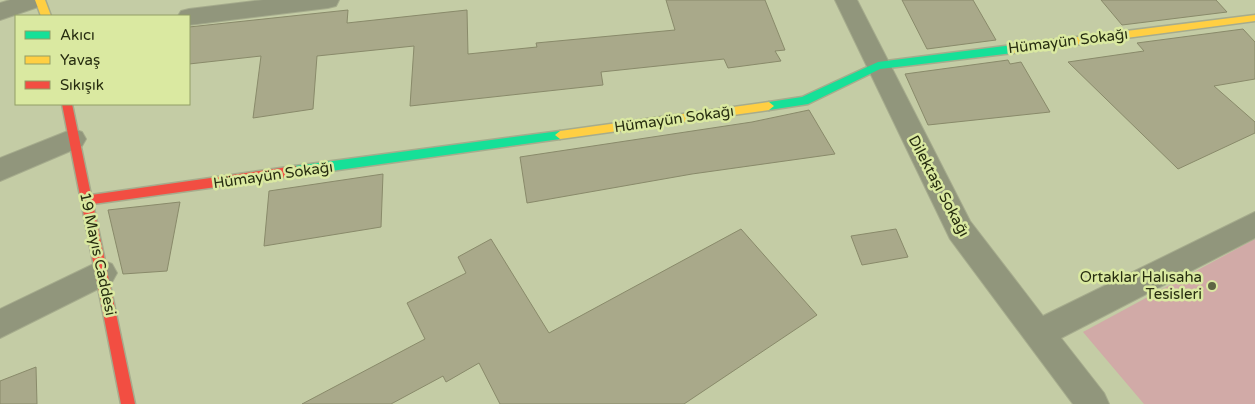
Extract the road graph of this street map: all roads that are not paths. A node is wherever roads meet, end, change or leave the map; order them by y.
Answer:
1 (33, 0) edge
2 (40, 0) edge
3 (328, 0) edge
4 (846, 0) edge
5 (0, 12) edge
6 (46, 15) edge
7 (190, 17) edge
8 (1255, 18) edge
9 (878, 66) junction
10 (67, 105) edge
11 (73, 139) junction
12 (0, 170) edge
13 (87, 200) junction
14 (1255, 224) edge
15 (102, 274) junction
16 (0, 324) edge
17 (1038, 334) junction
18 (128, 404) edge
19 (1093, 404) edge

1 - 5 street
2 - 6 street
3 - 7 street
4 - 9 street, Dilektaşı Sokağı
8 - 9 street, Hümayün Sokağı
9 - 13 street, Hümayün Sokağı
9 - 17 street, Dilektaşı Sokağı
10 - 11 street, 19 Mayıs Caddesi
11 - 12 street
11 - 13 street, 19 Mayıs Caddesi
13 - 15 street, 19 Mayıs Caddesi
14 - 17 street
15 - 16 street
15 - 18 street, 19 Mayıs Caddesi
17 - 19 street, Dilektaşı Sokağı

